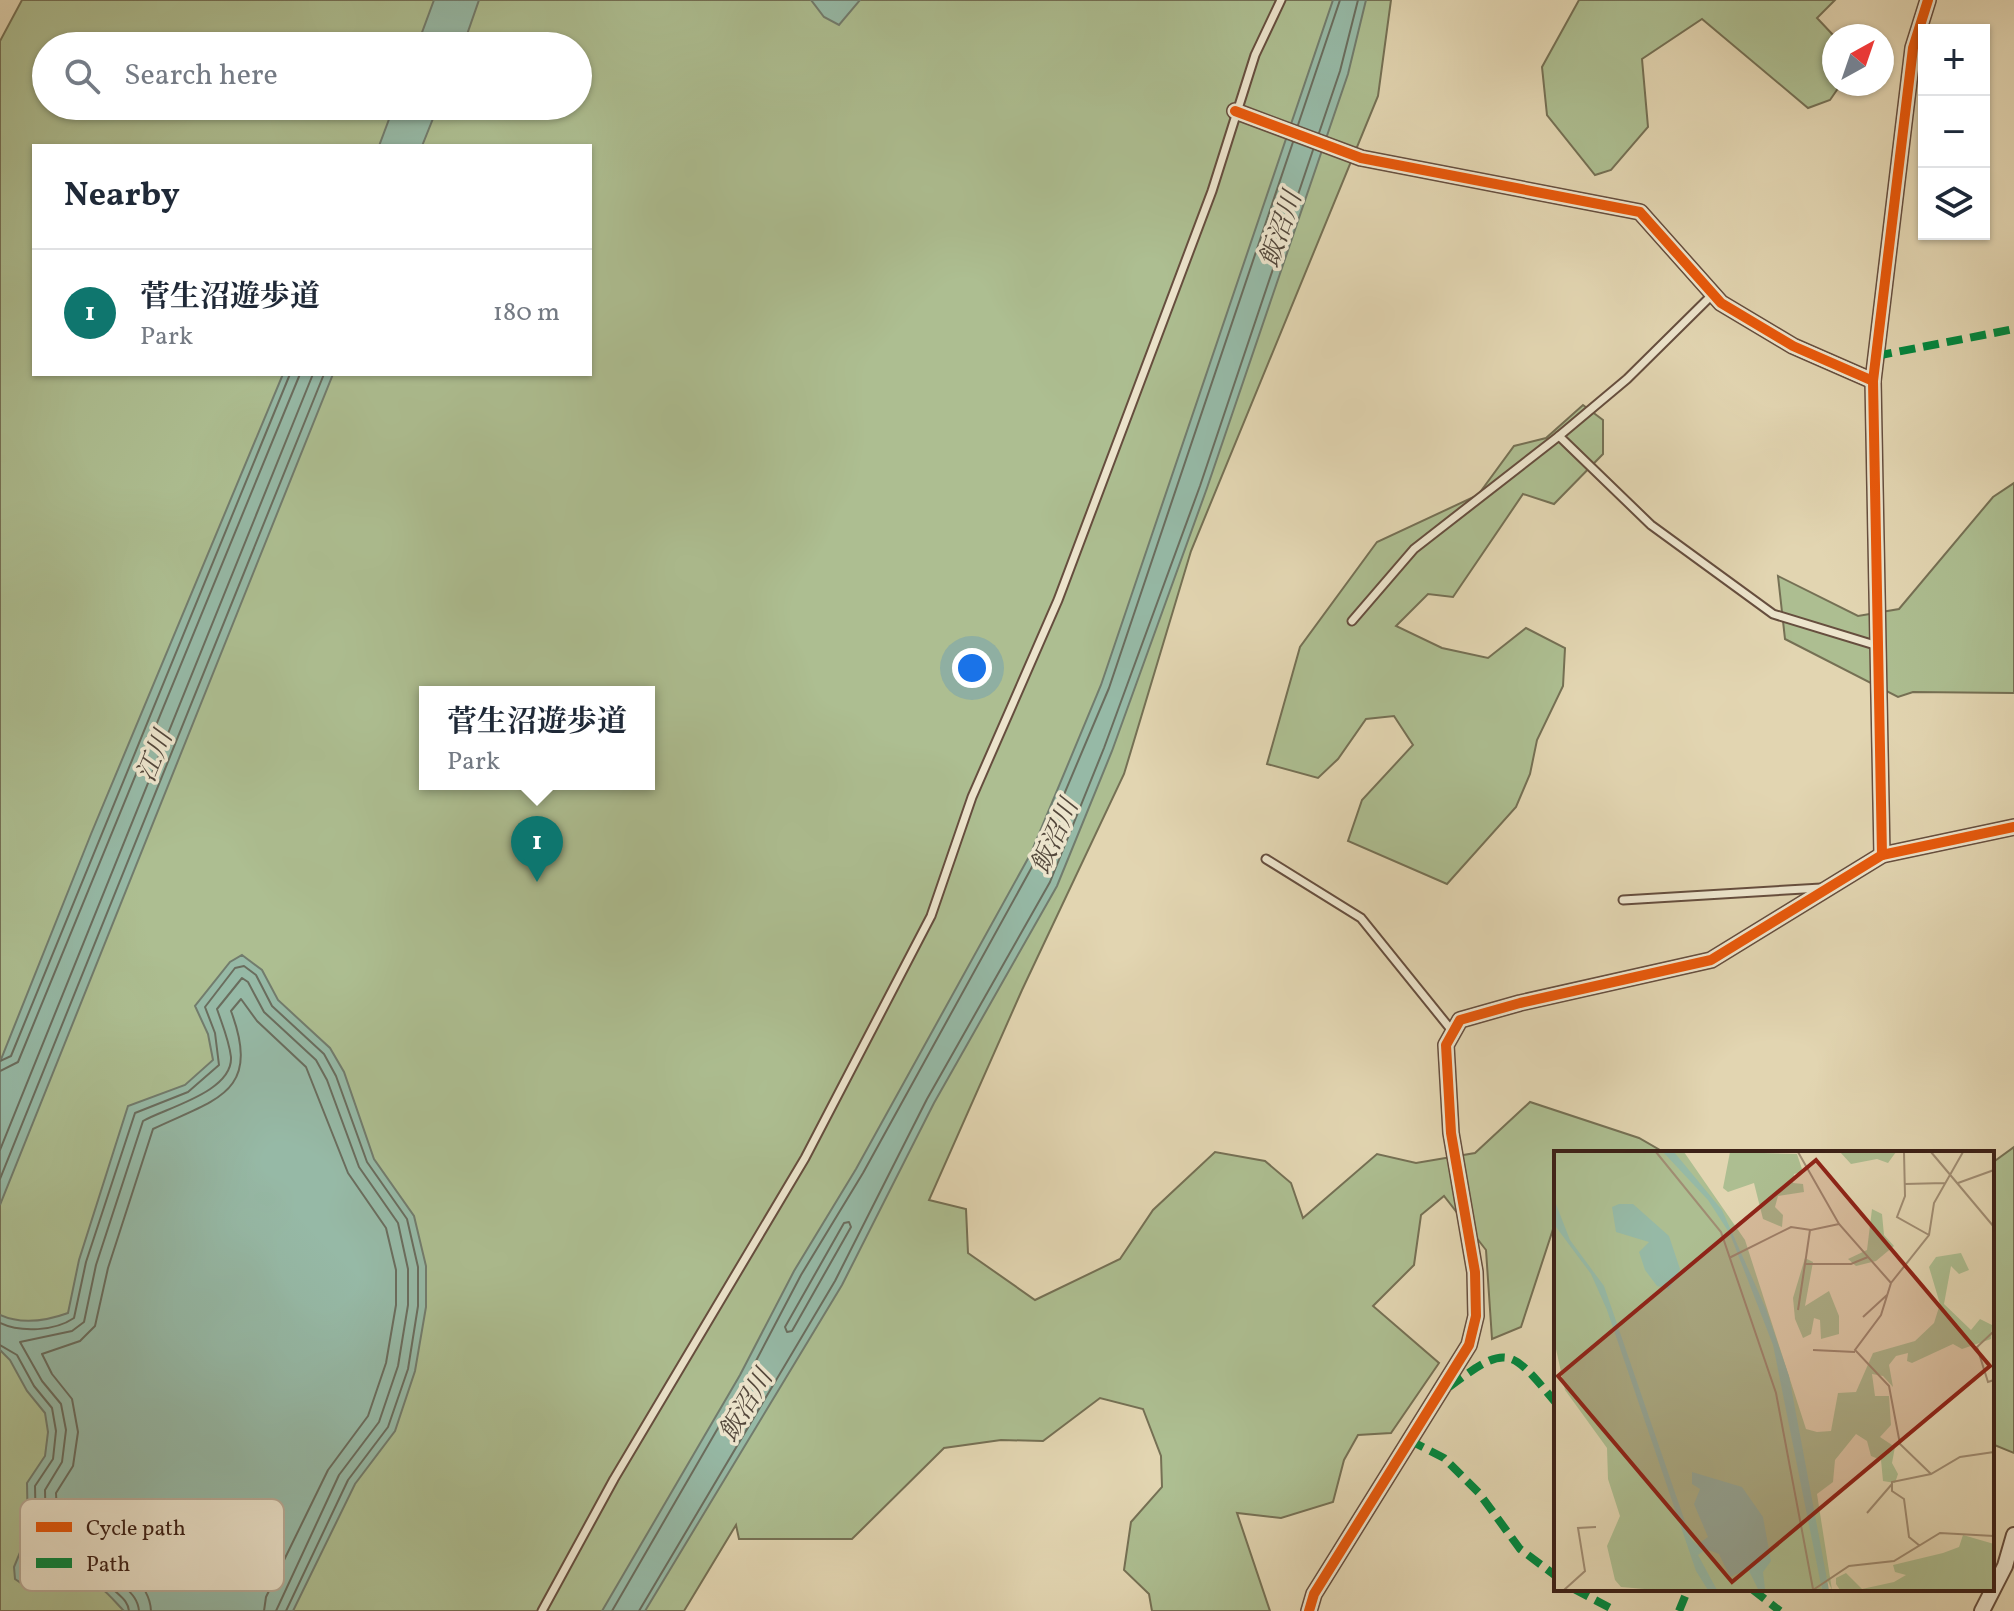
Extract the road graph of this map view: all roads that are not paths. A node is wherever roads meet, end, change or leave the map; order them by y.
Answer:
1 (1281, 0) edge
2 (1928, 0) edge
3 (1240, 113) junction
4 (1713, 294) junction
5 (1873, 381) junction
6 (1559, 436) junction
7 (1352, 621) dead end
8 (1878, 646) junction
9 (2014, 827) edge
10 (1882, 855) junction
11 (1266, 859) dead end
12 (1831, 887) junction
13 (1623, 900) dead end
14 (1453, 1032) junction
15 (2014, 1535) edge
16 (1994, 1588) edge
17 (1992, 1591) edge
18 (542, 1611) edge
19 (1309, 1611) edge
20 (1982, 1611) edge

1 - 3 lane
2 - 5 street
3 - 4 street
3 - 18 lane
4 - 5 street
4 - 6 lane
5 - 8 street
6 - 7 lane
6 - 8 lane
8 - 10 street
9 - 10 street
10 - 12 street
11 - 14 lane
12 - 13 lane
12 - 14 street
14 - 19 street
15 - 16 street
17 - 20 street

